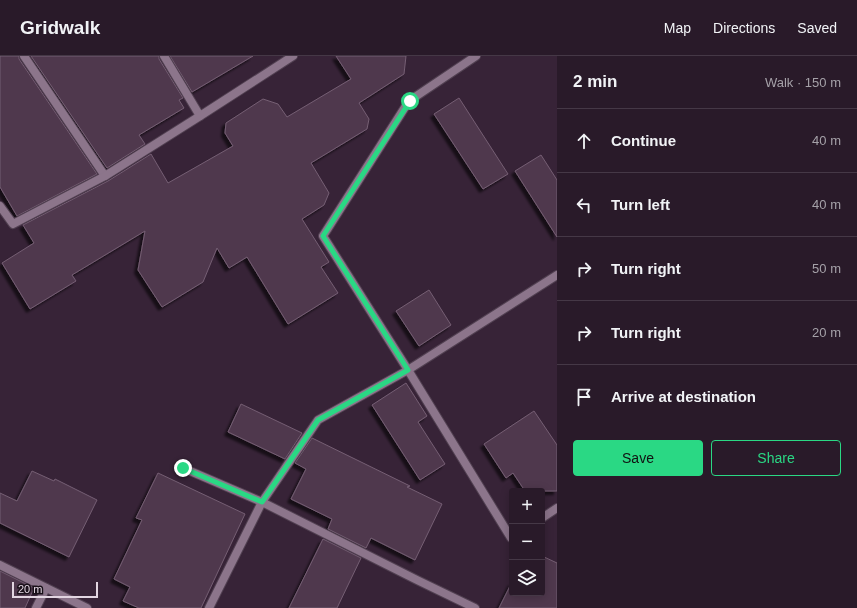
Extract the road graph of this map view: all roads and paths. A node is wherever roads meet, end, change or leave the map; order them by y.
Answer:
1 (24, 56) edge
2 (164, 56) edge
3 (292, 56) edge
4 (476, 56) edge
5 (200, 116) junction
6 (106, 176) junction
7 (0, 206) edge
8 (557, 275) edge
9 (408, 370) junction
10 (183, 468) dead end
11 (262, 502) junction
12 (557, 508) edge
13 (545, 516) edge
14 (509, 535) edge
15 (0, 565) edge
16 (46, 588) junction
17 (36, 608) edge
18 (87, 608) edge
19 (209, 608) edge
20 (475, 608) edge

1 - 6 street
2 - 5 street
3 - 5 street
4 - 9 street
5 - 6 street
6 - 7 street
8 - 9 street
9 - 11 street
9 - 14 street
10 - 11 street
11 - 19 street
11 - 20 street
12 - 13 street
15 - 16 street
16 - 17 street
16 - 18 street

